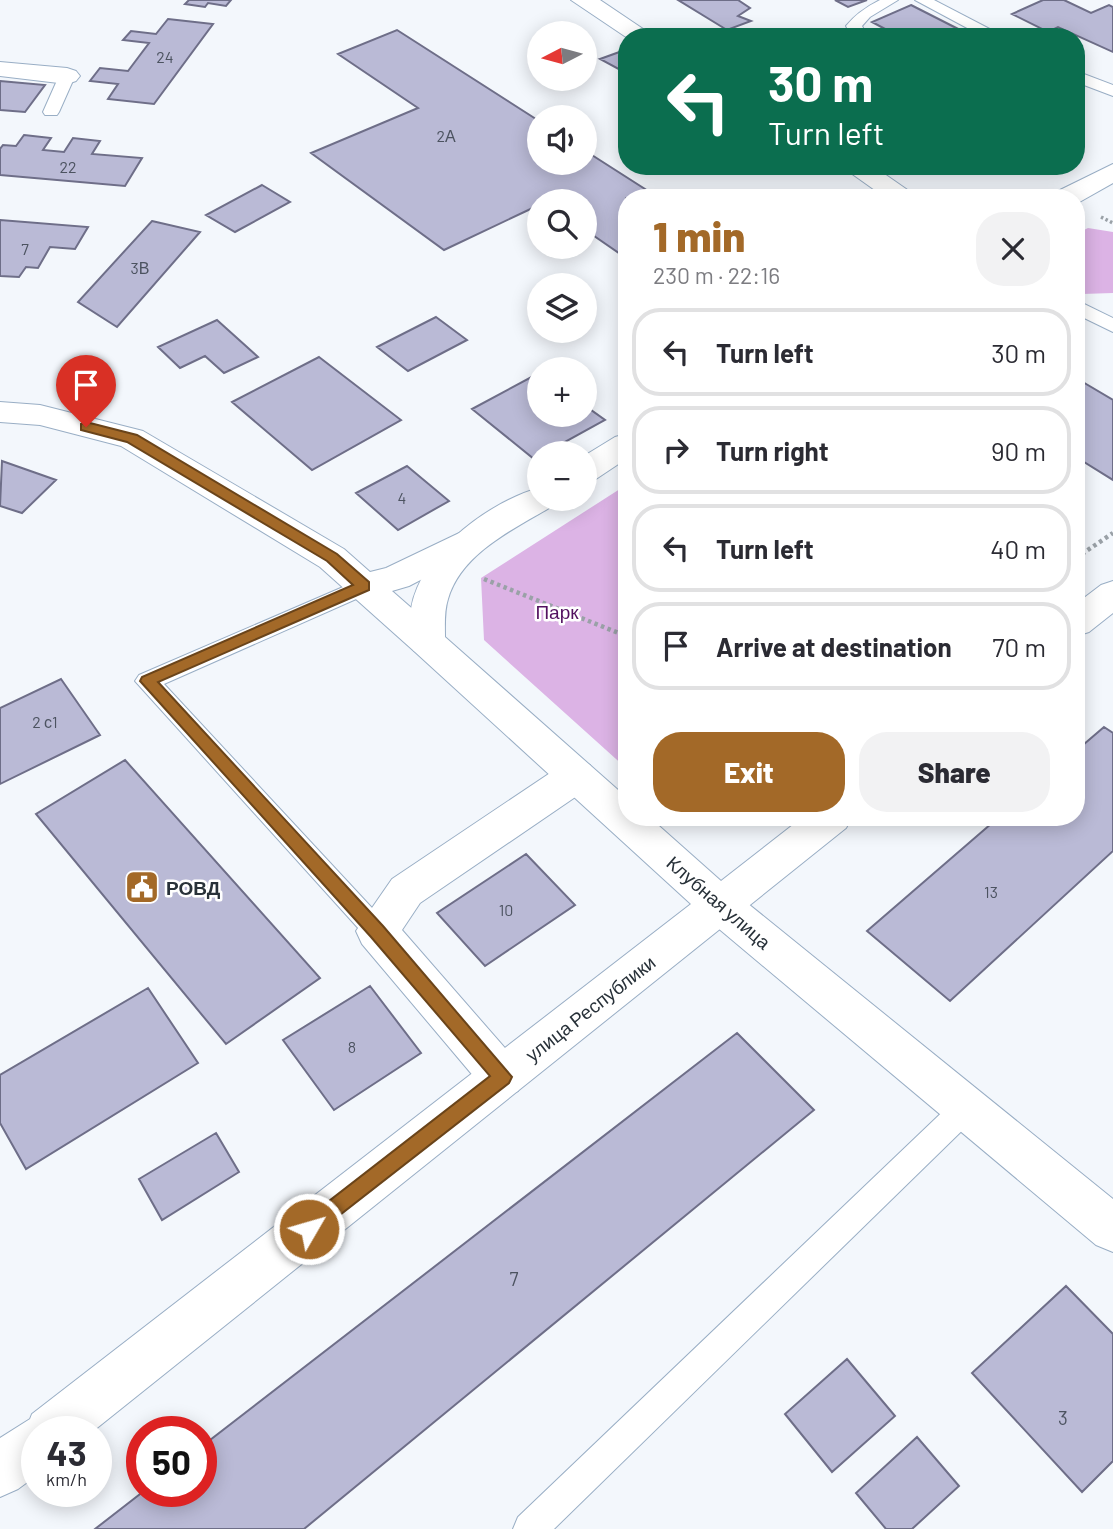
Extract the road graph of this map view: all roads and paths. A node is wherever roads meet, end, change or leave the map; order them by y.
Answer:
1 (583, 0) edge
2 (891, 0) edge
3 (922, 0) edge
4 (628, 28) edge
5 (855, 28) edge
6 (979, 28) edge
7 (0, 69) edge
8 (67, 76) joint
9 (1085, 80) edge
10 (1096, 85) junction
11 (1085, 88) edge
12 (1113, 92) edge
13 (51, 112) dead end
14 (1113, 172) edge
15 (868, 175) edge
16 (891, 189) edge
17 (1082, 189) edge
18 (1085, 311) edge
19 (1113, 326) edge
20 (0, 412) edge
21 (618, 450) edge
22 (597, 463) edge
23 (527, 506) edge
24 (1113, 533) edge
25 (476, 537) junction
26 (1085, 552) edge
27 (481, 578) dead end
28 (364, 586) junction
29 (1113, 594) edge
30 (1085, 616) edge
31 (618, 634) edge
32 (427, 642) junction
33 (576, 776) junction
34 (618, 814) edge
35 (632, 826) edge
36 (821, 826) edge
37 (721, 906) junction
38 (377, 931) junction
39 (502, 1077) junction
40 (966, 1108) junction
41 (1113, 1229) edge
42 (70, 1416) edge
43 (21, 1455) edge
44 (0, 1471) edge
45 (530, 1529) edge

1 - 4 street
2 - 5 lane
3 - 6 lane
7 - 8 street
8 - 13 lane
9 - 10 lane
10 - 11 lane
10 - 12 lane
14 - 17 street
15 - 16 street
18 - 19 lane
20 - 28 street, Клубная улица
21 - 22 street
23 - 25 street
24 - 26 path
25 - 28 street
25 - 32 street
27 - 31 path
28 - 32 street, Клубная улица
28 - 38 lane
29 - 30 street
32 - 33 street, Клубная улица
33 - 34 street, Клубная улица
33 - 38 street
35 - 37 street, Клубная улица
36 - 37 street, улица Республики
37 - 39 street, улица Республики
37 - 40 street, Клубная улица
38 - 39 street
39 - 42 street, улица Республики
40 - 41 street, Клубная улица
40 - 45 lane
43 - 44 street

